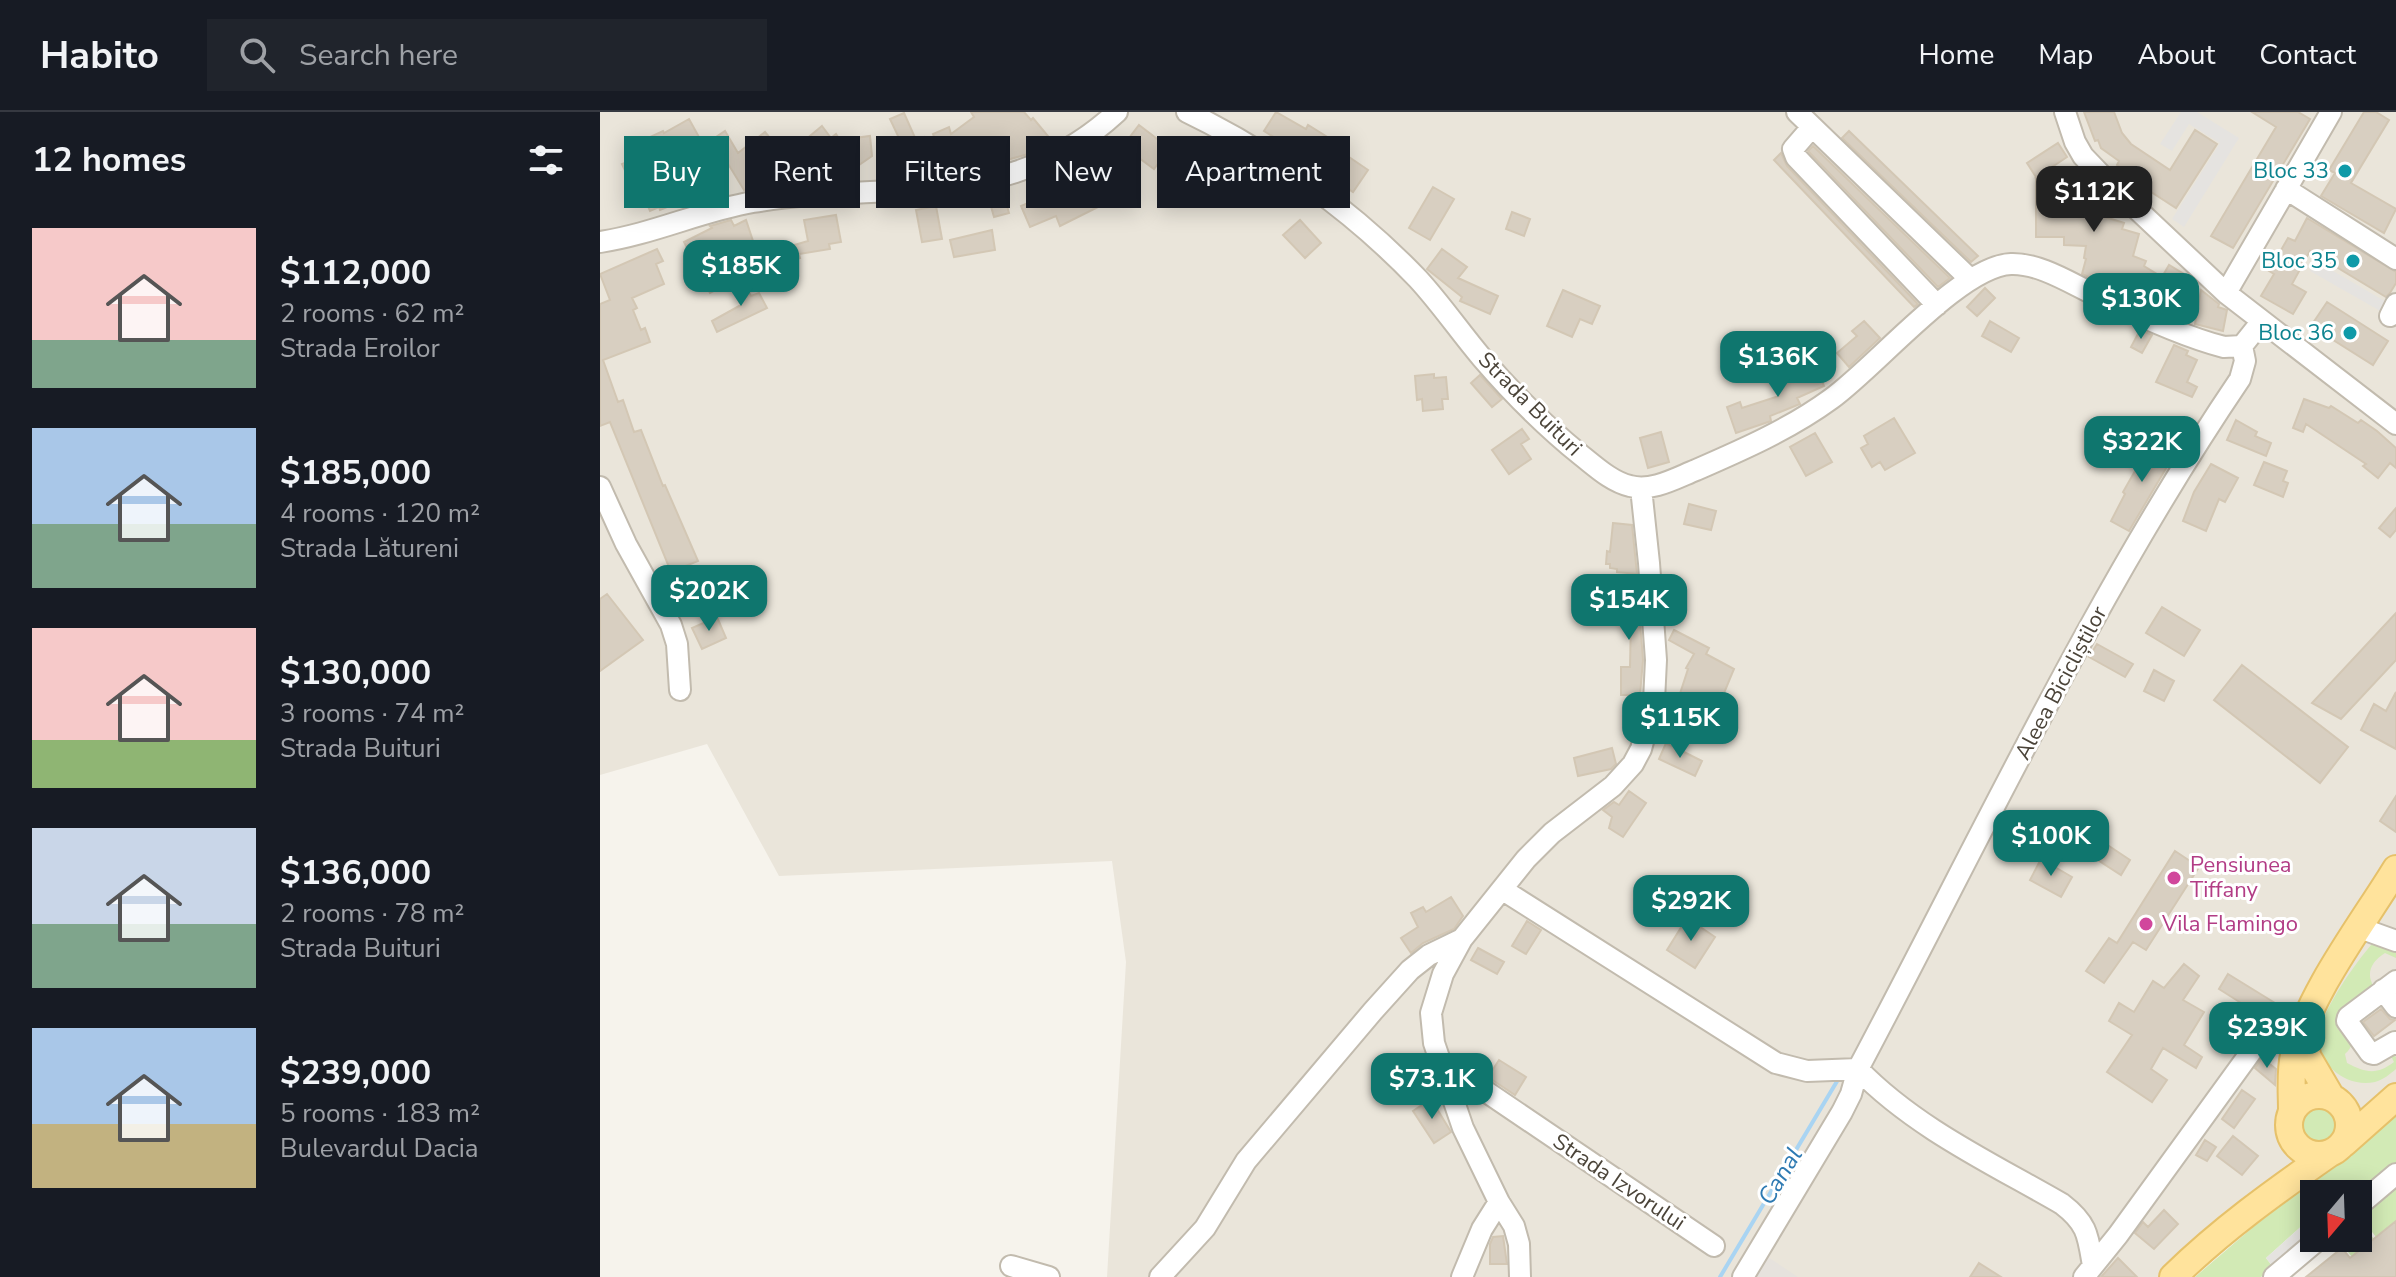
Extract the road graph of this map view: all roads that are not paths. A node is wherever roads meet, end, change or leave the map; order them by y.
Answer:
1 (1117, 112) edge
2 (1187, 112) edge
3 (1797, 112) edge
4 (2065, 112) edge
5 (2331, 112) edge
6 (1812, 127) junction
7 (2286, 189) junction
8 (600, 242) edge
9 (2396, 259) edge
10 (1970, 279) junction
11 (2226, 293) junction
12 (1937, 305) junction
13 (2262, 321) junction
14 (2242, 346) junction
15 (2396, 424) edge
16 (600, 487) edge
17 (1641, 488) junction
18 (680, 690) dead end
19 (2395, 874) edge
20 (1503, 890) junction
21 (2360, 928) junction
22 (1462, 939) junction
23 (2396, 941) edge
24 (2392, 994) edge
25 (2303, 1026) junction
26 (2396, 1044) edge
27 (1443, 1067) junction
28 (1858, 1069) junction
29 (2396, 1095) edge
30 (2335, 1099) junction
31 (2292, 1111) junction
32 (2291, 1137) junction
33 (2337, 1148) junction
34 (2396, 1174) edge
35 (2372, 1194) edge
36 (1499, 1202) junction
37 (2253, 1207) junction
38 (1714, 1246) dead end
39 (2303, 1252) edge
40 (1011, 1266) dead end
41 (2088, 1272) edge
42 (1049, 1277) edge
43 (1160, 1277) edge
44 (1462, 1277) edge
45 (1520, 1277) edge
46 (1743, 1277) edge
47 (2173, 1277) edge
48 (2274, 1277) edge

1 - 8 street
2 - 17 street, Strada Buituri
3 - 6 street
4 - 11 street
5 - 7 street
6 - 10 street
6 - 12 street
7 - 9 street
7 - 11 street
10 - 12 street
10 - 14 street
11 - 13 street
12 - 17 street
13 - 14 street
13 - 15 street
14 - 28 street, Aleea Bicicliștilor
16 - 18 street
17 - 20 street
19 - 21 main road
20 - 22 street
20 - 28 street
21 - 23 street
21 - 25 main road
22 - 27 street
22 - 43 street
24 - 26 street
25 - 30 main road
25 - 31 main road
25 - 41 street
27 - 36 street
27 - 38 street, Strada Izvorului
28 - 41 street
28 - 46 street, Aleea Bicicliștilor
29 - 30 main road
29 - 33 main road
30 - 31 main road
30 - 33 main road
31 - 32 main road
32 - 33 main road
32 - 37 main road
33 - 37 main road
34 - 35 street
36 - 44 street
36 - 45 street
37 - 47 main road
39 - 48 street
40 - 42 street

